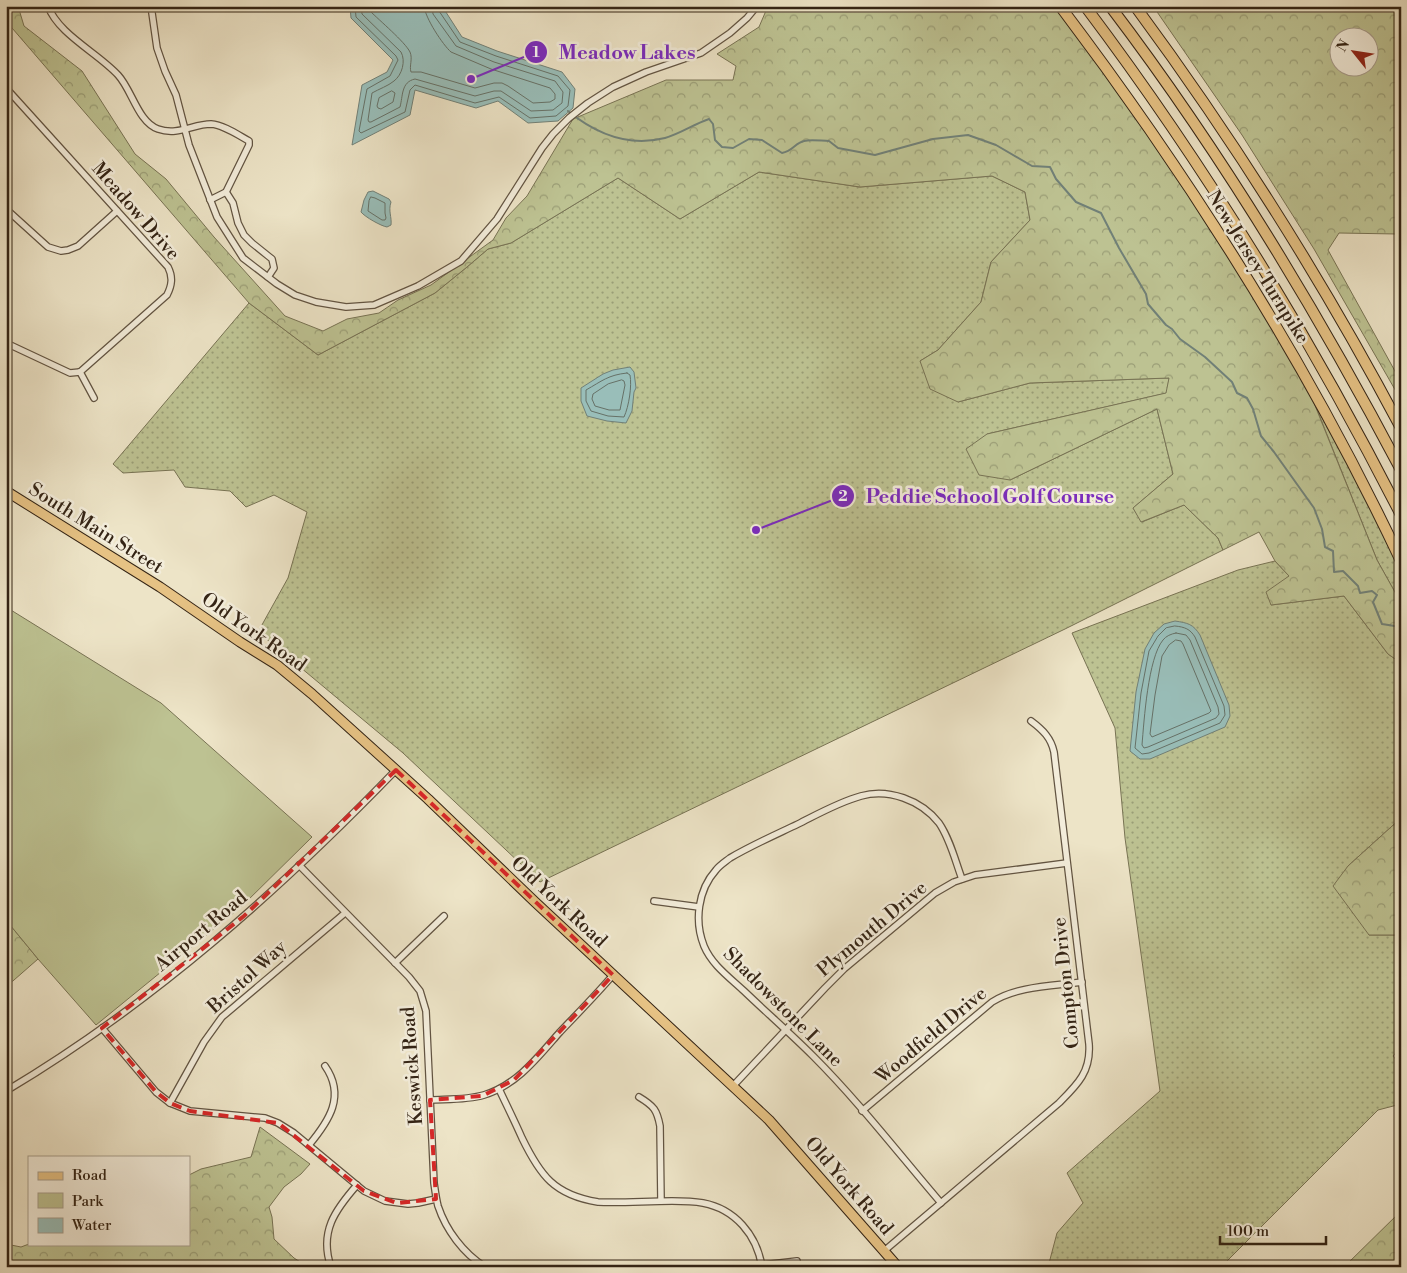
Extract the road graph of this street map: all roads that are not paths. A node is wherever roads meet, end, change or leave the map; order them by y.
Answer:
1 (48, 6) edge
2 (151, 6) edge
3 (757, 6) edge
4 (1060, 6) edge
5 (1085, 6) edge
6 (1110, 6) edge
7 (1135, 6) edge
8 (6, 88) edge
9 (185, 130) junction
10 (226, 192) junction
11 (210, 200) junction
12 (6, 209) edge
13 (117, 211) junction
14 (268, 277) junction
15 (6, 342) edge
16 (80, 372) junction
17 (94, 398) dead end
18 (1401, 428) edge
19 (1401, 470) edge
20 (6, 491) edge
21 (1401, 515) edge
22 (1401, 561) edge
23 (168, 592) joint
24 (1031, 721) dead end
25 (396, 770) junction
26 (1067, 863) junction
27 (299, 865) junction
28 (962, 879) junction
29 (654, 901) dead end
30 (699, 907) junction
31 (345, 912) junction
32 (444, 916) dead end
33 (395, 963) junction
34 (613, 976) junction
35 (1082, 982) junction
36 (102, 1028) junction
37 (785, 1030) junction
38 (326, 1066) dead end
39 (733, 1086) junction
40 (499, 1090) junction
41 (6, 1091) edge
42 (640, 1097) dead end
43 (430, 1100) junction
44 (170, 1103) junction
45 (862, 1111) junction
46 (309, 1144) junction
47 (357, 1185) junction
48 (436, 1199) junction
49 (661, 1201) junction
50 (940, 1203) junction
51 (884, 1251) junction
52 (797, 1261) dead end
53 (762, 1266) edge
54 (331, 1267) edge
55 (485, 1267) edge
56 (898, 1267) edge

1 - 9 street
2 - 9 street
3 - 14 street
4 - 22 highway, New Jersey Turnpike
5 - 21 highway, New Jersey Turnpike
6 - 19 highway, New Jersey Turnpike
7 - 18 highway
8 - 13 street, Meadow Drive
9 - 10 street
9 - 11 street
10 - 11 street
10 - 14 street
11 - 14 street
12 - 13 street
13 - 16 street, Meadow Drive
15 - 16 street
16 - 17 street
20 - 23 main road, South Main Street
23 - 25 main road, Old York Road
24 - 26 street, Compton Drive
25 - 27 street, Airport Road
25 - 34 main road, Old York Road
26 - 28 street, Plymouth Drive
26 - 35 street, Compton Drive
27 - 31 street, Keswick Road
27 - 36 street, Airport Road
28 - 30 street, Shadowstone Lane
28 - 37 street, Plymouth Drive
29 - 30 street
30 - 37 street, Shadowstone Lane
31 - 33 street, Keswick Road
31 - 44 street, Bristol Way
32 - 33 street
33 - 43 street, Keswick Road
34 - 39 main road, Old York Road
34 - 40 street
35 - 45 street, Woodfield Drive
35 - 50 street, Compton Drive
36 - 41 street, Airport Road
36 - 44 street
37 - 39 street, Plymouth Drive
37 - 45 street, Shadowstone Lane
38 - 46 street
39 - 51 main road, Old York Road
40 - 43 street
40 - 49 street
42 - 49 street
43 - 48 street, Keswick Road
44 - 46 street
45 - 50 street, Shadowstone Lane
46 - 47 street
47 - 48 street
47 - 54 street
48 - 55 street, Keswick Road
49 - 53 street
50 - 51 street, Compton Drive
51 - 56 main road, Old York Road
52 - 53 street

